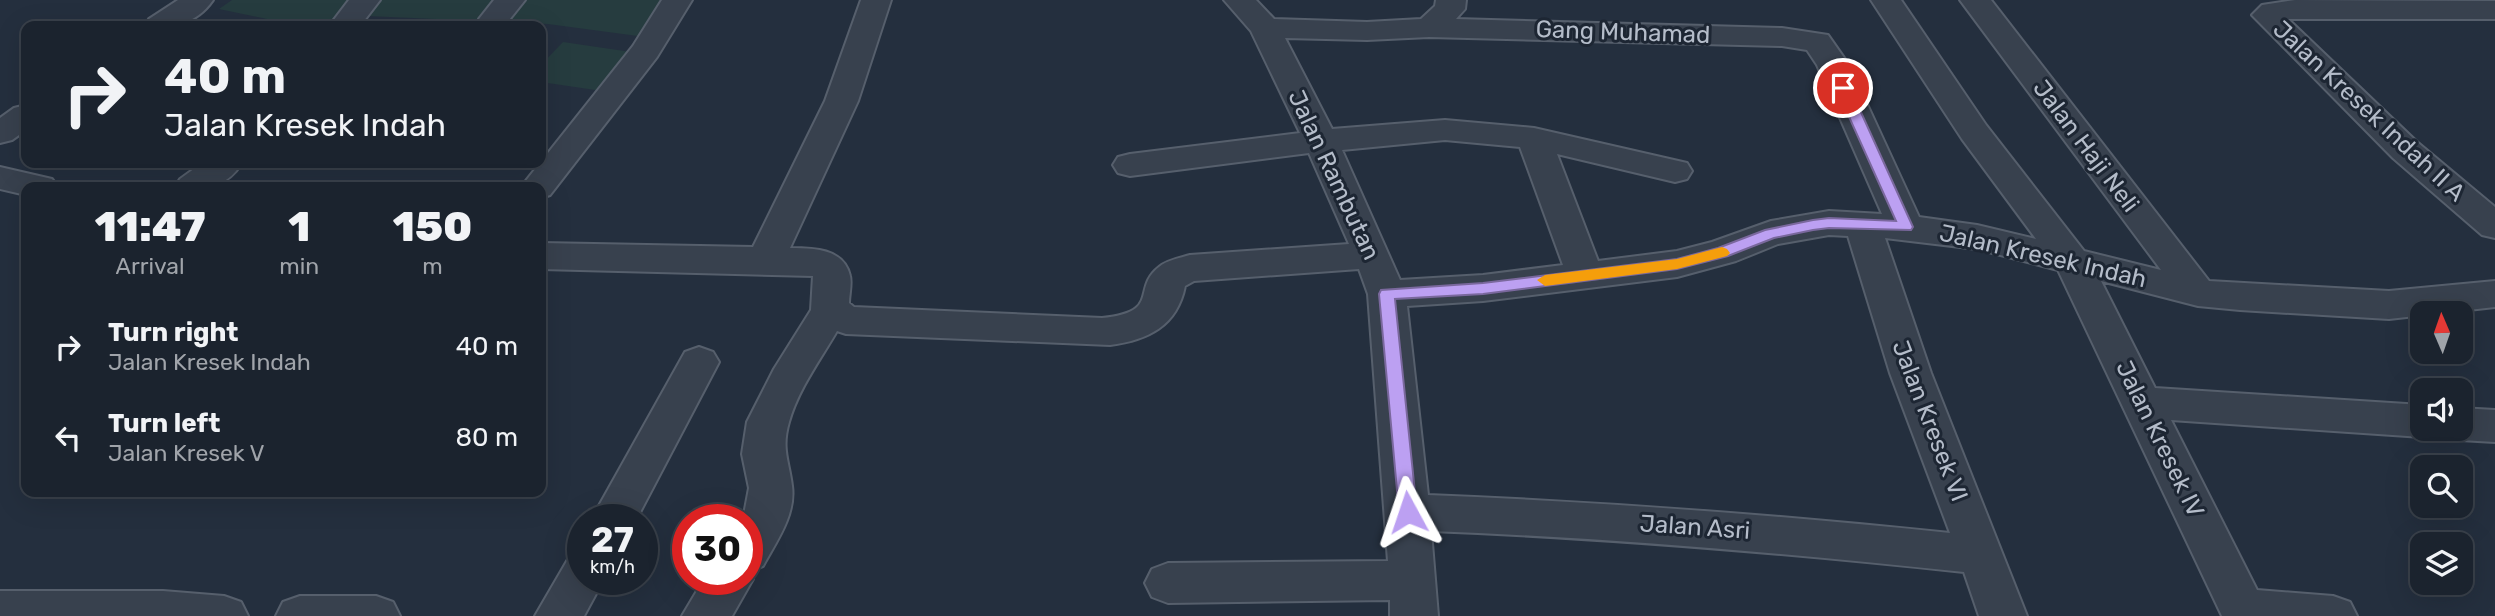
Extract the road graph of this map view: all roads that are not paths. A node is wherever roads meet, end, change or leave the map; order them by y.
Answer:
1 (198, 0) edge
2 (677, 0) edge
3 (876, 0) edge
4 (1240, 0) edge
5 (1451, 0) edge
6 (1886, 0) edge
7 (1975, 0) edge
8 (2495, 10) edge
9 (167, 21) edge
10 (1265, 28) junction
11 (1429, 28) junction
12 (21, 118) edge
13 (0, 133) edge
14 (1534, 138) junction
15 (1321, 141) junction
16 (1130, 165) dead end
17 (218, 168) edge
18 (1675, 171) dead end
19 (0, 178) edge
20 (199, 182) edge
21 (542, 182) edge
22 (21, 183) edge
23 (1863, 224) junction
24 (2495, 226) edge
25 (1906, 227) junction
26 (1372, 255) junction
27 (546, 256) edge
28 (764, 262) junction
29 (2073, 262) junction
30 (1585, 275) junction
31 (2198, 293) junction
32 (1387, 294) junction
33 (2495, 294) edge
34 (830, 310) junction
35 (699, 362) dead end
36 (2143, 403) junction
37 (2410, 420) edge
38 (2473, 425) edge
39 (2495, 426) edge
40 (622, 504) edge
41 (1408, 512) junction
42 (763, 524) edge
43 (1982, 555) junction
44 (1168, 583) dead end
45 (571, 595) edge
46 (720, 595) edge
47 (1413, 598) edge
48 (0, 611) edge
49 (2245, 613) edge
50 (106, 615) edge
51 (224, 616) edge
52 (300, 616) edge
53 (376, 616) edge
54 (559, 616) edge
55 (706, 616) edge
56 (2003, 616) edge
57 (2333, 616) edge

1 - 9 street
2 - 21 street
3 - 28 street
4 - 10 street, Jalan Rambutan
5 - 11 street
6 - 29 street, Jalan Kresek IV
7 - 31 street, Jalan Haji Neli
8 - 24 street, Jalan Kresek Indah II A
10 - 11 street, Gang Muhamad
10 - 15 street, Jalan Rambutan
11 - 25 street, Gang Muhamad
12 - 13 street
14 - 15 street
14 - 18 street
14 - 30 street
15 - 16 street
15 - 26 street, Jalan Rambutan
17 - 20 street
19 - 22 street
23 - 25 street, Jalan Kresek Indah
23 - 30 street, Jalan Kresek Indah
23 - 43 street, Jalan Kresek VI
25 - 29 street, Jalan Kresek Indah
26 - 32 street, Jalan Rambutan
26 - 34 street
27 - 28 street
28 - 34 street
29 - 31 street, Jalan Kresek Indah
29 - 36 street, Jalan Kresek IV
30 - 32 street, Jalan Kresek Indah
31 - 33 street, Jalan Kresek Indah
32 - 41 street, Jalan Rambutan
34 - 42 street
35 - 40 street
36 - 37 street
36 - 49 street, Jalan Kresek IV
38 - 39 street
41 - 43 street, Jalan Asri
41 - 47 street, Jalan Rambutan
43 - 56 street, Jalan Kresek VI
44 - 47 street
45 - 54 street
46 - 55 street
48 - 50 street
49 - 57 street
50 - 51 street
52 - 53 street

